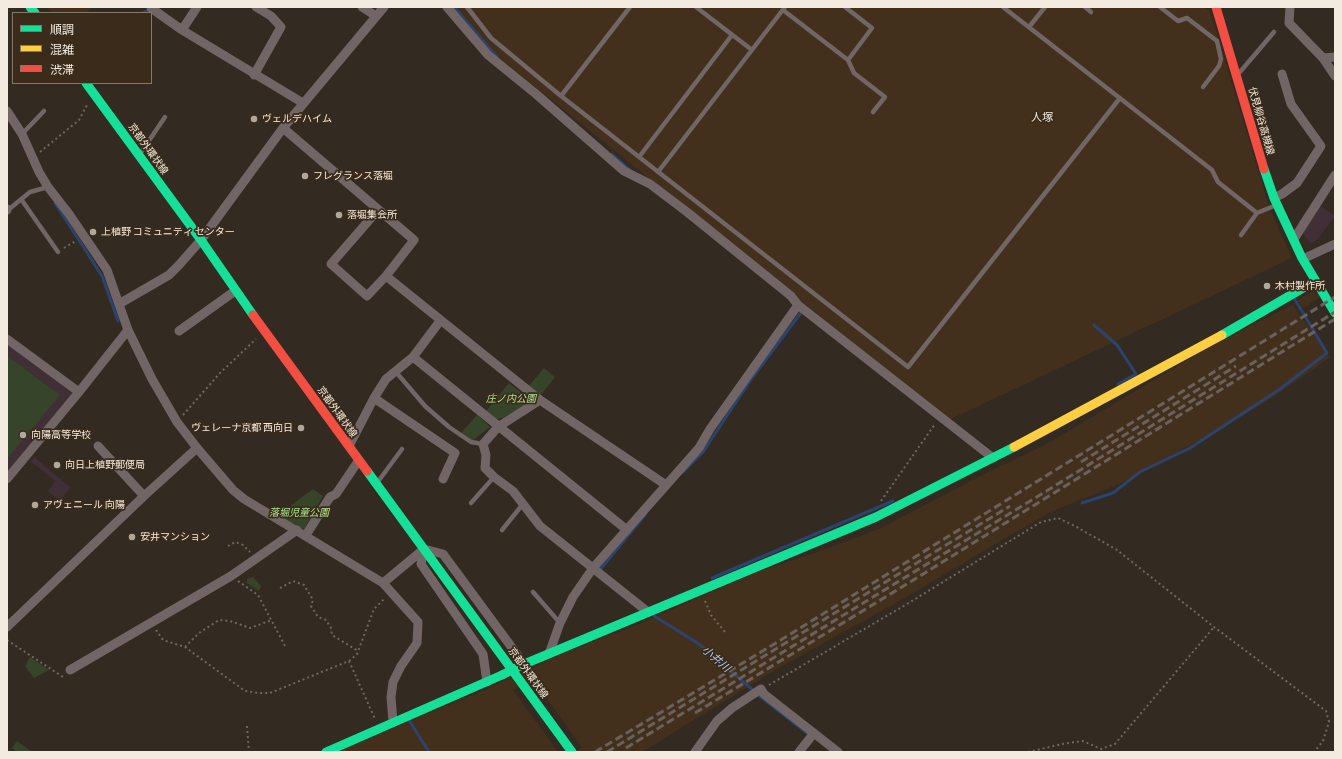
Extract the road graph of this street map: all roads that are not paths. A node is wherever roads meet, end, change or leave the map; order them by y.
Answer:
1 (197, 7) edge
2 (256, 7) edge
3 (362, 7) edge
4 (384, 7) edge
5 (447, 7) edge
6 (466, 7) edge
7 (630, 7) edge
8 (696, 7) edge
9 (845, 7) edge
10 (1003, 7) edge
11 (1045, 7) edge
12 (1085, 7) edge
13 (1160, 7) edge
14 (1216, 7) edge
15 (1290, 7) edge
16 (784, 8) edge
17 (150, 9) edge
18 (1091, 12) dead end
19 (376, 16) junction
20 (1029, 27) junction
21 (182, 30) junction
22 (1274, 32) dead end
23 (732, 35) junction
24 (752, 50) junction
25 (1335, 57) edge
26 (1323, 58) junction
27 (848, 60) junction
28 (1282, 74) dead end
29 (254, 75) junction
30 (1237, 75) junction
31 (1335, 76) edge
32 (87, 84) edge
33 (1203, 87) dead end
34 (561, 96) junction
35 (1120, 98) junction
36 (303, 103) junction
37 (7, 111) edge
38 (44, 111) dead end
39 (873, 112) dead end
40 (165, 117) dead end
41 (283, 128) junction
42 (22, 134) junction
43 (139, 155) junction
44 (639, 157) junction
45 (658, 172) junction
46 (1335, 175) edge
47 (48, 186) junction
48 (21, 199) junction
49 (1275, 201) junction
50 (7, 209) edge
51 (378, 210) junction
52 (1257, 213) junction
53 (1240, 235) dead end
54 (1294, 239) junction
55 (201, 240) junction
56 (1335, 244) edge
57 (58, 252) road end
58 (1307, 257) junction
59 (386, 276) junction
60 (1315, 281) junction
61 (235, 291) junction
62 (1335, 300) edge
63 (119, 304) junction
64 (798, 305) junction
65 (1335, 313) edge
66 (440, 321) junction
67 (128, 330) junction
68 (179, 331) dead end
69 (7, 339) edge
70 (413, 357) junction
71 (396, 372) junction
72 (79, 392) junction
73 (374, 398) junction
74 (540, 400) junction
75 (498, 427) junction
76 (483, 444) junction
77 (98, 446) dead end
78 (349, 446) junction
79 (197, 448) junction
80 (402, 449) dead end
81 (993, 458) junction
82 (359, 460) junction
83 (494, 477) junction
84 (7, 479) edge
85 (443, 479) dead end
86 (376, 483) junction
87 (666, 485) junction
88 (144, 496) junction
89 (472, 503) dead end
90 (523, 504) junction
91 (297, 530) junction
92 (502, 530) dead end
93 (627, 530) junction
94 (306, 535) junction
95 (424, 549) junction
96 (593, 568) junction
97 (383, 583) junction
98 (534, 592) dead end
99 (648, 612) junction
100 (560, 623) junction
101 (7, 627) edge
102 (549, 654) junction
103 (523, 665) junction
104 (70, 670) dead end
105 (486, 682) junction
106 (393, 722) junction
107 (814, 733) junction
108 (326, 752) edge
109 (572, 752) edge
110 (695, 752) edge
111 (799, 752) edge
112 (838, 752) edge

1 - 21 street
2 - 29 street
3 - 19 street
4 - 19 street
5 - 64 street
6 - 34 lane
7 - 34 lane
8 - 23 lane
9 - 27 lane
10 - 20 lane
11 - 20 lane
12 - 18 lane
13 - 33 lane
14 - 30 main road, 伏見柳谷高槻線
15 - 26 street
16 - 24 lane
16 - 27 lane
17 - 21 street
19 - 36 street
20 - 35 lane
21 - 29 street
22 - 30 lane
23 - 24 lane
23 - 44 lane
24 - 45 lane
25 - 26 street
26 - 31 street
27 - 39 lane
28 - 49 street
29 - 36 street
30 - 49 main road, 伏見柳谷高槻線
32 - 43 main road, 京都外環状線
34 - 44 lane
35 - 45 lane
35 - 52 lane
36 - 41 street
37 - 42 street
38 - 42 lane
40 - 43 lane
41 - 51 street
41 - 55 street
42 - 47 street
43 - 55 main road, 京都外環状線
44 - 45 lane
46 - 54 street
47 - 48 lane
47 - 63 street
48 - 50 lane
48 - 57 lane
49 - 52 lane
49 - 54 main road, 伏見柳谷高槻線
51 - 59 street
51 - 59 street
52 - 53 lane
54 - 58 main road, 伏見柳谷高槻線
54 - 60 main road, 伏見柳谷高槻線
55 - 61 main road, 京都外環状線
55 - 63 street
56 - 58 street
58 - 62 main road, 伏見柳谷高槻線
59 - 66 street
60 - 65 main road, 伏見柳谷高槻線
60 - 81 main road
61 - 68 street
61 - 78 main road, 京都外環状線
63 - 67 street
64 - 81 street
64 - 87 street
66 - 70 street
66 - 74 street
67 - 72 street
67 - 79 street
69 - 72 street
70 - 71 street
70 - 75 street
71 - 73 street
71 - 76 lane
72 - 84 street
73 - 78 street
73 - 85 street
74 - 75 street
74 - 87 street
75 - 76 street
75 - 93 street
76 - 83 street
77 - 88 street
78 - 82 main road, 京都外環状線
79 - 88 street
79 - 91 street
80 - 86 lane
81 - 99 main road
82 - 86 main road, 京都外環状線
82 - 94 street
83 - 89 lane
83 - 90 street
86 - 95 main road, 京都外環状線
87 - 93 street
88 - 101 street
90 - 92 lane
90 - 96 street
91 - 94 street
91 - 104 street
93 - 96 street
94 - 97 street
95 - 97 street
95 - 103 street
95 - 105 street
95 - 109 main road, 京都外環状線
96 - 99 street
96 - 100 street
97 - 106 street
98 - 100 lane
99 - 102 main road
100 - 102 street
102 - 103 main road
103 - 105 main road, bridge
105 - 106 main road
106 - 108 main road
107 - 110 street
107 - 111 street
107 - 112 street

